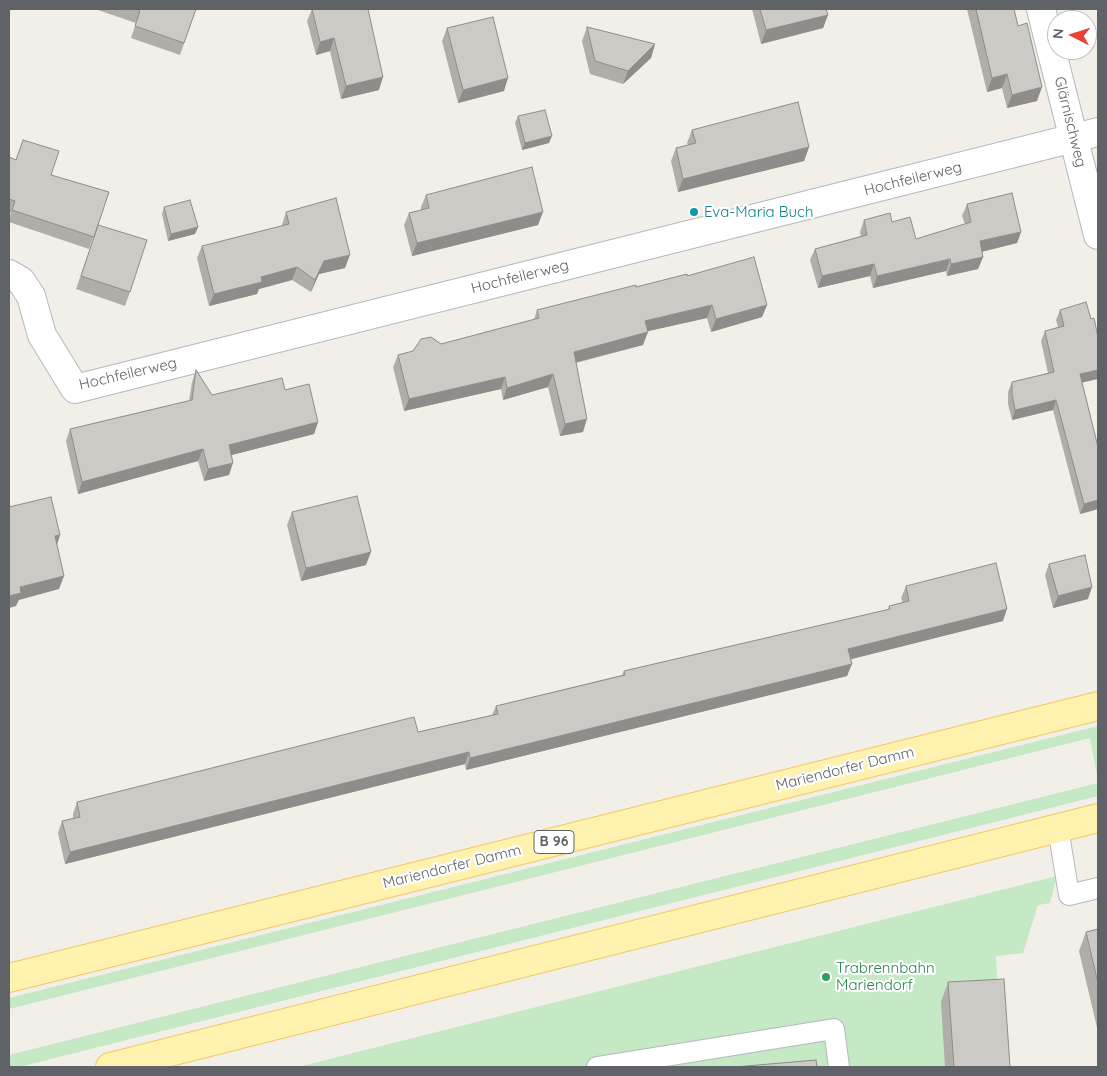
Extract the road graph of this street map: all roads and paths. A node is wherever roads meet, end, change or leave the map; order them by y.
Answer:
1 (1041, 9) edge
2 (1086, 135) edge
3 (1098, 235) edge
4 (9, 274) edge
5 (1098, 706) edge
6 (1098, 818) edge
7 (1058, 828) junction
8 (1098, 888) edge
9 (9, 978) edge
10 (110, 1067) edge
11 (597, 1067) edge
12 (839, 1067) edge

1 - 2 street, Glärnischweg
2 - 3 street, Glärnischweg
2 - 4 street, Hochfeilerweg
5 - 9 main road, Mariendorfer Damm / B 96
6 - 7 main road
7 - 8 lane
7 - 10 main road
11 - 12 lane

